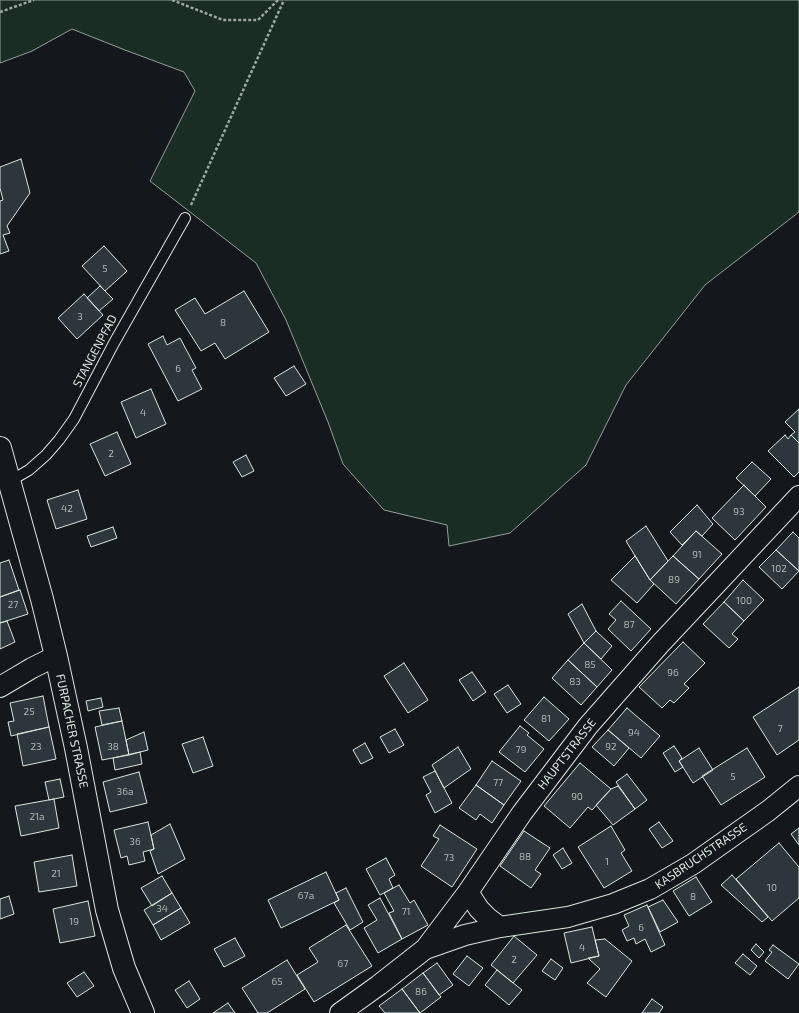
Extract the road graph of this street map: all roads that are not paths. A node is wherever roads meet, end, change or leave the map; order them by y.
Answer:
1 (185, 218) road end
2 (0, 448) edge
3 (10, 481) junction
4 (799, 496) edge
5 (56, 656) junction
6 (0, 686) edge
7 (799, 786) edge
8 (468, 892) junction
9 (500, 927) junction
10 (425, 949) junction
11 (143, 1013) edge
12 (340, 1013) edge

1 - 3 lane, STANGENPFAD
2 - 3 street, FURPACHER STRASSE
3 - 5 street, FURPACHER STRASSE
4 - 8 street, HAUPTSTRASSE
5 - 6 street
5 - 11 street, FURPACHER STRASSE
7 - 9 street, KASBRUCHSTRASSE
8 - 9 street
8 - 10 street, HAUPTSTRASSE
9 - 10 street, KASBRUCHSTRASSE
10 - 12 street, HAUPTSTRASSE

